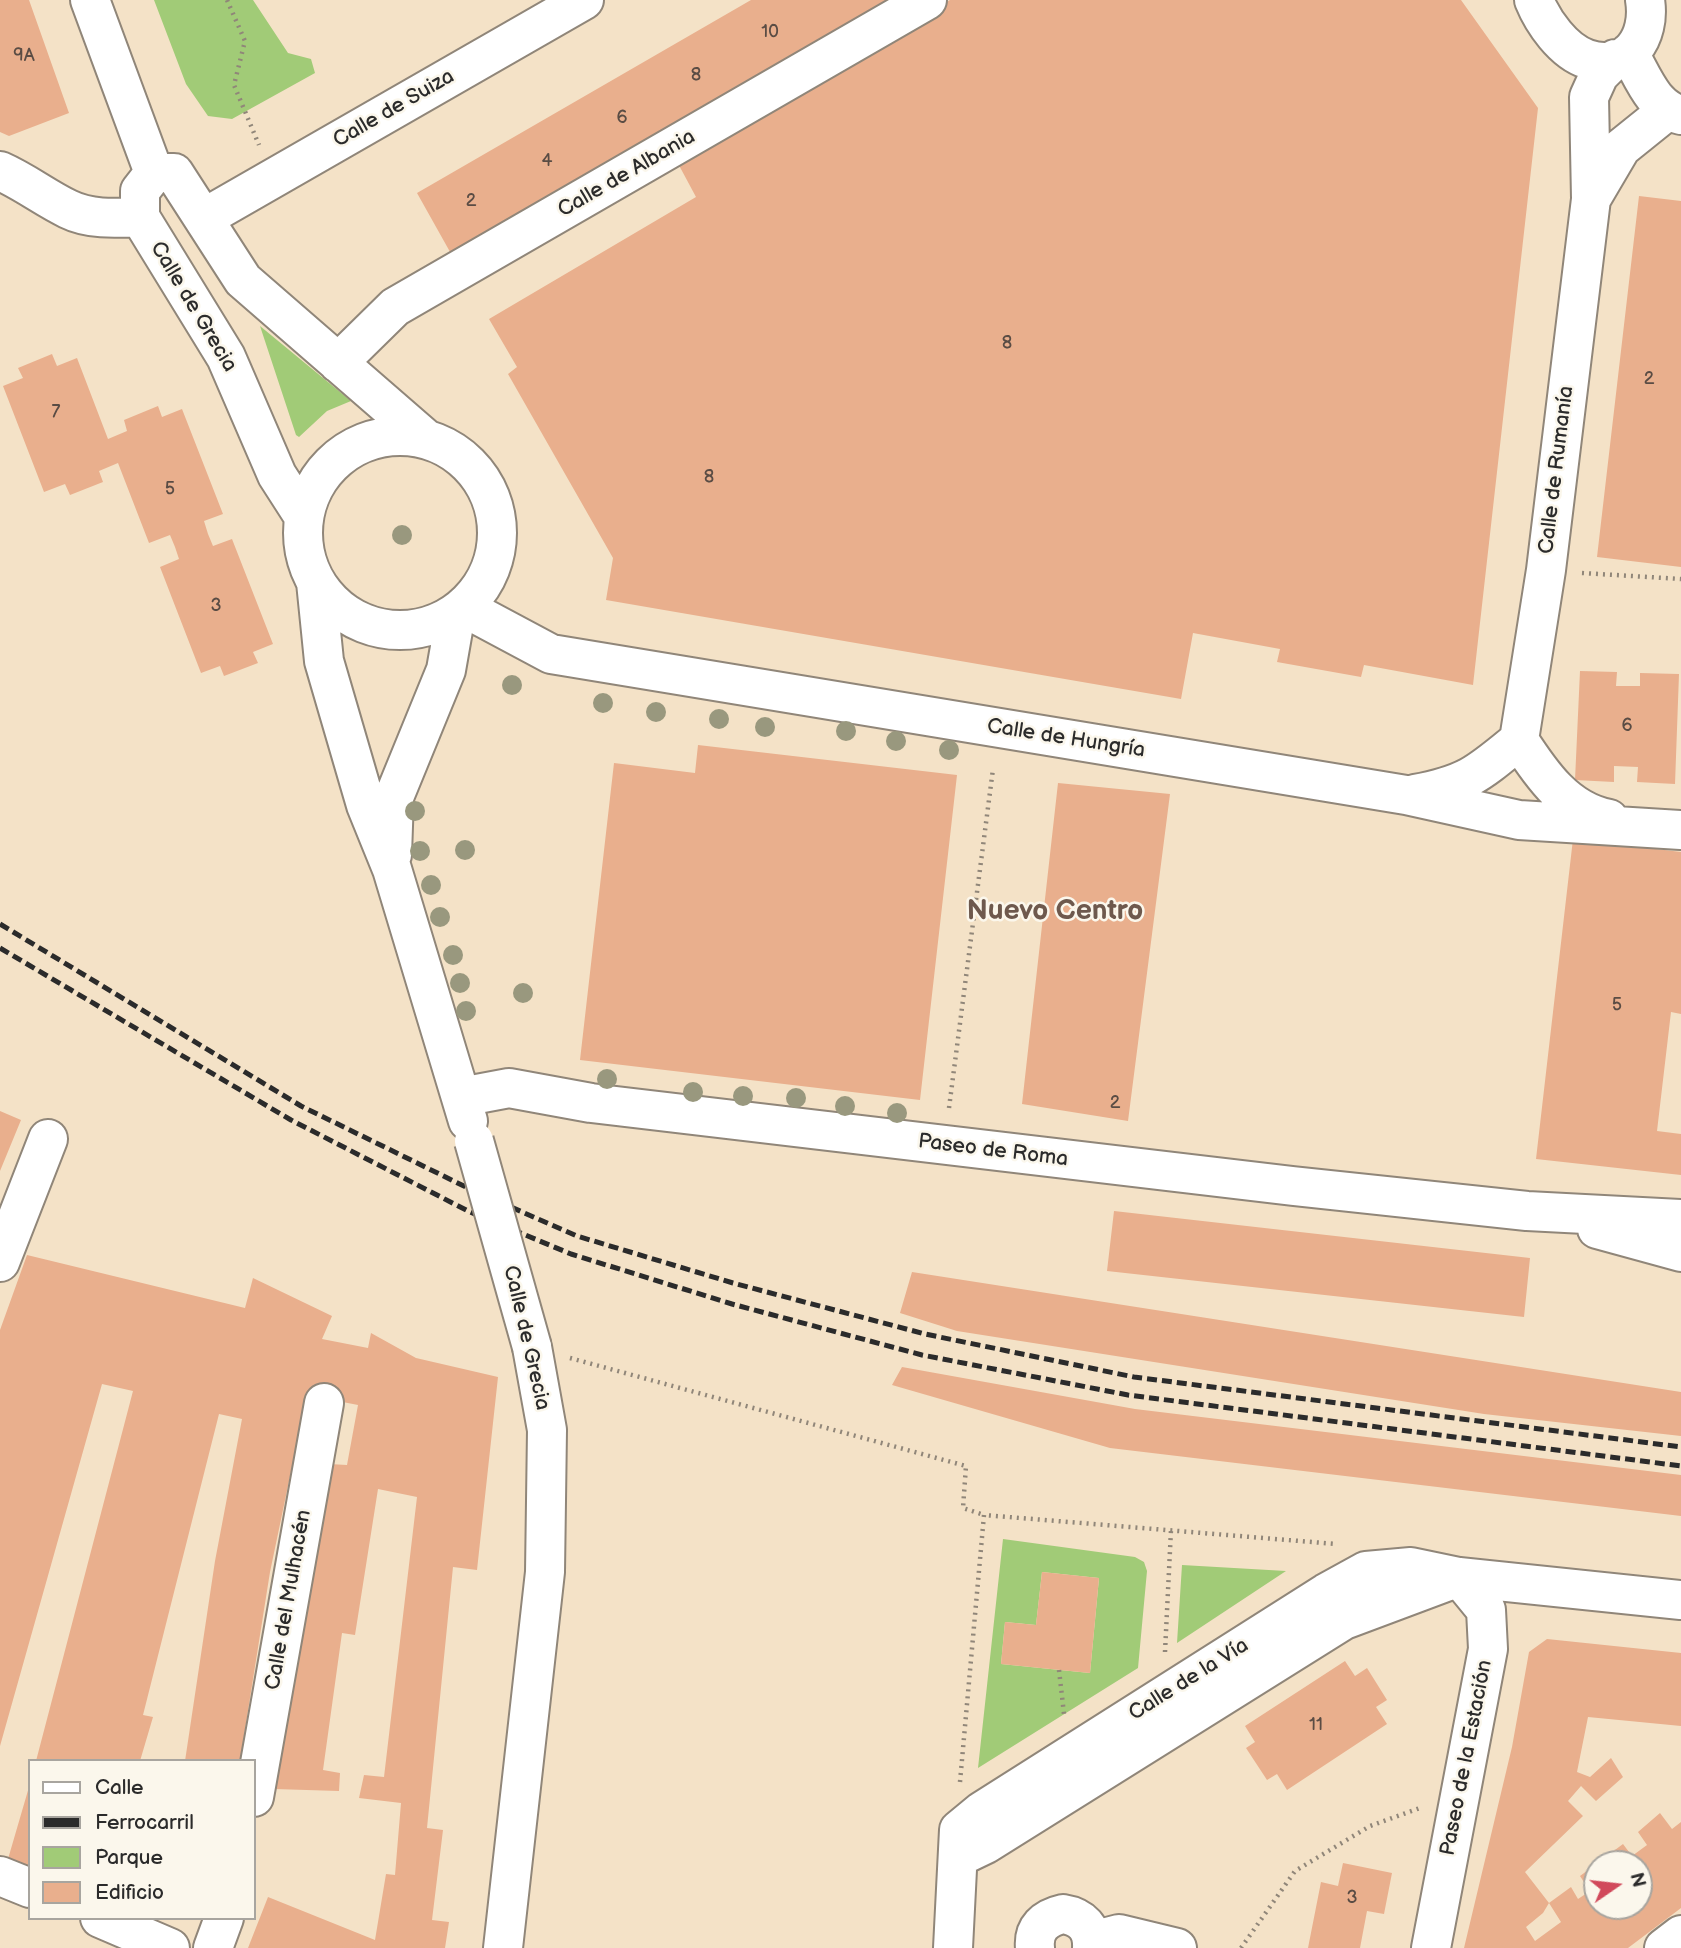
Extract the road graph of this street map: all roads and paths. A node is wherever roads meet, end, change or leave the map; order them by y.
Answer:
1 (90, 0) edge
2 (227, 0) edge
3 (584, 0) edge
4 (927, 0) edge
5 (1534, 0) edge
6 (1646, 0) edge
7 (1622, 56) junction
8 (1674, 113) edge
9 (0, 171) edge
10 (154, 173) junction
11 (275, 177) junction
12 (1591, 199) junction
13 (140, 217) junction
14 (204, 218) junction
15 (338, 363) junction
16 (426, 439) junction
17 (304, 517) junction
18 (1546, 570) junction
19 (1681, 579) edge
20 (316, 582) junction
21 (459, 610) junction
22 (1519, 740) junction
23 (993, 769) dead end
24 (1406, 795) junction
25 (1642, 826) junction
26 (1681, 830) edge
27 (392, 869) junction
28 (461, 1097) junction
29 (949, 1110) dead end
30 (48, 1139) dead end
31 (1527, 1211) junction
32 (1681, 1219) edge
33 (1681, 1252) edge
34 (0, 1262) edge
35 (532, 1347) junction
36 (324, 1403) dead end
37 (984, 1515) junction
38 (1171, 1530) junction
39 (1346, 1545) dead end
40 (1459, 1577) junction
41 (1681, 1600) edge
42 (1165, 1656) dead end
43 (1059, 1670) dead end
44 (1064, 1720) dead end
45 (256, 1786) edge
46 (960, 1786) dead end
47 (1461, 1794) junction
48 (0, 1876) edge
49 (28, 1887) edge
50 (105, 1920) edge
51 (222, 1920) edge
52 (1681, 1935) edge
53 (1092, 1944) edge
54 (170, 1948) edge
55 (213, 1948) edge
56 (503, 1948) edge
57 (953, 1948) edge
58 (1035, 1948) edge
59 (1177, 1948) edge
60 (1241, 1948) edge
61 (1431, 1948) edge
62 (1664, 1948) edge

1 - 10 street
2 - 11 path
3 - 11 street, Calle de Suiza
4 - 15 street, Calle de Albania
5 - 7 street
6 - 7 street, Calle de Rumanía
7 - 8 street
7 - 12 street, Calle de Rumanía
8 - 12 street, Calle de Rumanía
9 - 13 street
10 - 13 street, Calle de Grecia
10 - 14 street
11 - 14 street, Calle de Suiza
12 - 18 street, Calle de Rumanía
13 - 17 street, Calle de Grecia
14 - 15 street
15 - 16 street
16 - 17 street
16 - 21 street
17 - 20 street
18 - 19 path
18 - 22 street, Calle de Rumanía
20 - 21 street
20 - 27 street, Calle de Grecia
21 - 24 street, Calle de Hungría
21 - 27 street, Calle de Grecia
22 - 24 street
22 - 25 street
23 - 29 path
24 - 25 street, Calle de Hungría
25 - 26 street, Calle de Hungría
27 - 28 street, Calle de Grecia
28 - 31 street, Paseo de Roma
28 - 35 street, Calle de Grecia, bridge
30 - 34 street
31 - 32 street, Paseo de Roma
31 - 33 street, Paseo de Roma
35 - 37 path
35 - 56 street, Calle de Grecia
36 - 45 street, Calle del Mulhacén
37 - 38 path
37 - 46 path
38 - 39 path
38 - 42 path
40 - 41 street, Calle de la Vía
40 - 47 street, Paseo de la Estación
40 - 57 street, Calle de la Vía
43 - 44 path
47 - 60 path
47 - 61 street, Paseo de la Estación
48 - 49 street
50 - 54 street
51 - 55 street
52 - 62 street
53 - 58 street
53 - 59 street

